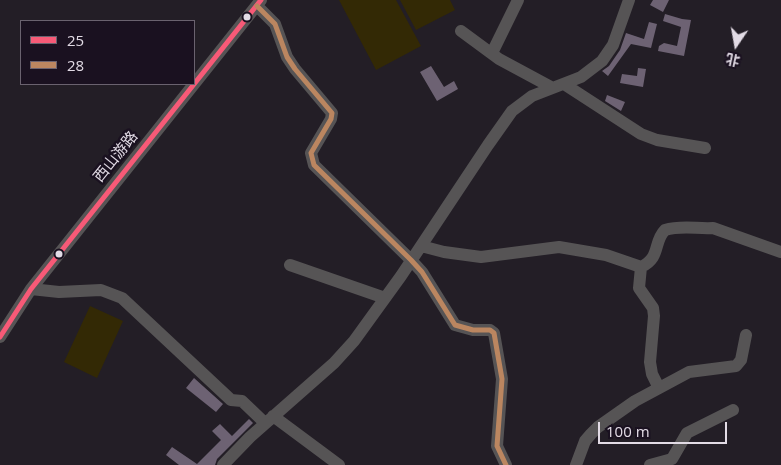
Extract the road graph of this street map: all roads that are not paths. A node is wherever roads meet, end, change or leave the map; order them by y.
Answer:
1 (518, 0) edge
2 (629, 0) edge
3 (259, 3) edge
4 (461, 31) dead end
5 (492, 53) junction
6 (195, 83) edge
7 (193, 85) edge
8 (558, 86) junction
9 (705, 148) dead end
10 (420, 246) junction
11 (781, 252) edge
12 (411, 260) junction
13 (290, 265) dead end
14 (641, 267) junction
15 (31, 288) junction
16 (385, 298) junction
17 (746, 335) dead end
18 (0, 338) edge
19 (659, 388) junction
20 (733, 410) dead end
21 (269, 419) junction
22 (223, 465) edge
23 (339, 465) edge
24 (506, 465) edge
25 (576, 465) edge
26 (650, 465) edge

1 - 5 street
2 - 8 street
3 - 6 street, 西山游路
3 - 12 street
4 - 5 street
5 - 8 street
7 - 15 street, 西山游路
8 - 9 street
8 - 10 street
10 - 12 street
10 - 14 street
11 - 14 street
12 - 16 street
12 - 24 street
13 - 16 street
14 - 19 street
15 - 18 street, 西山游路
15 - 21 street
16 - 21 street
17 - 19 street
19 - 25 street
20 - 26 street
21 - 22 street
21 - 23 street

